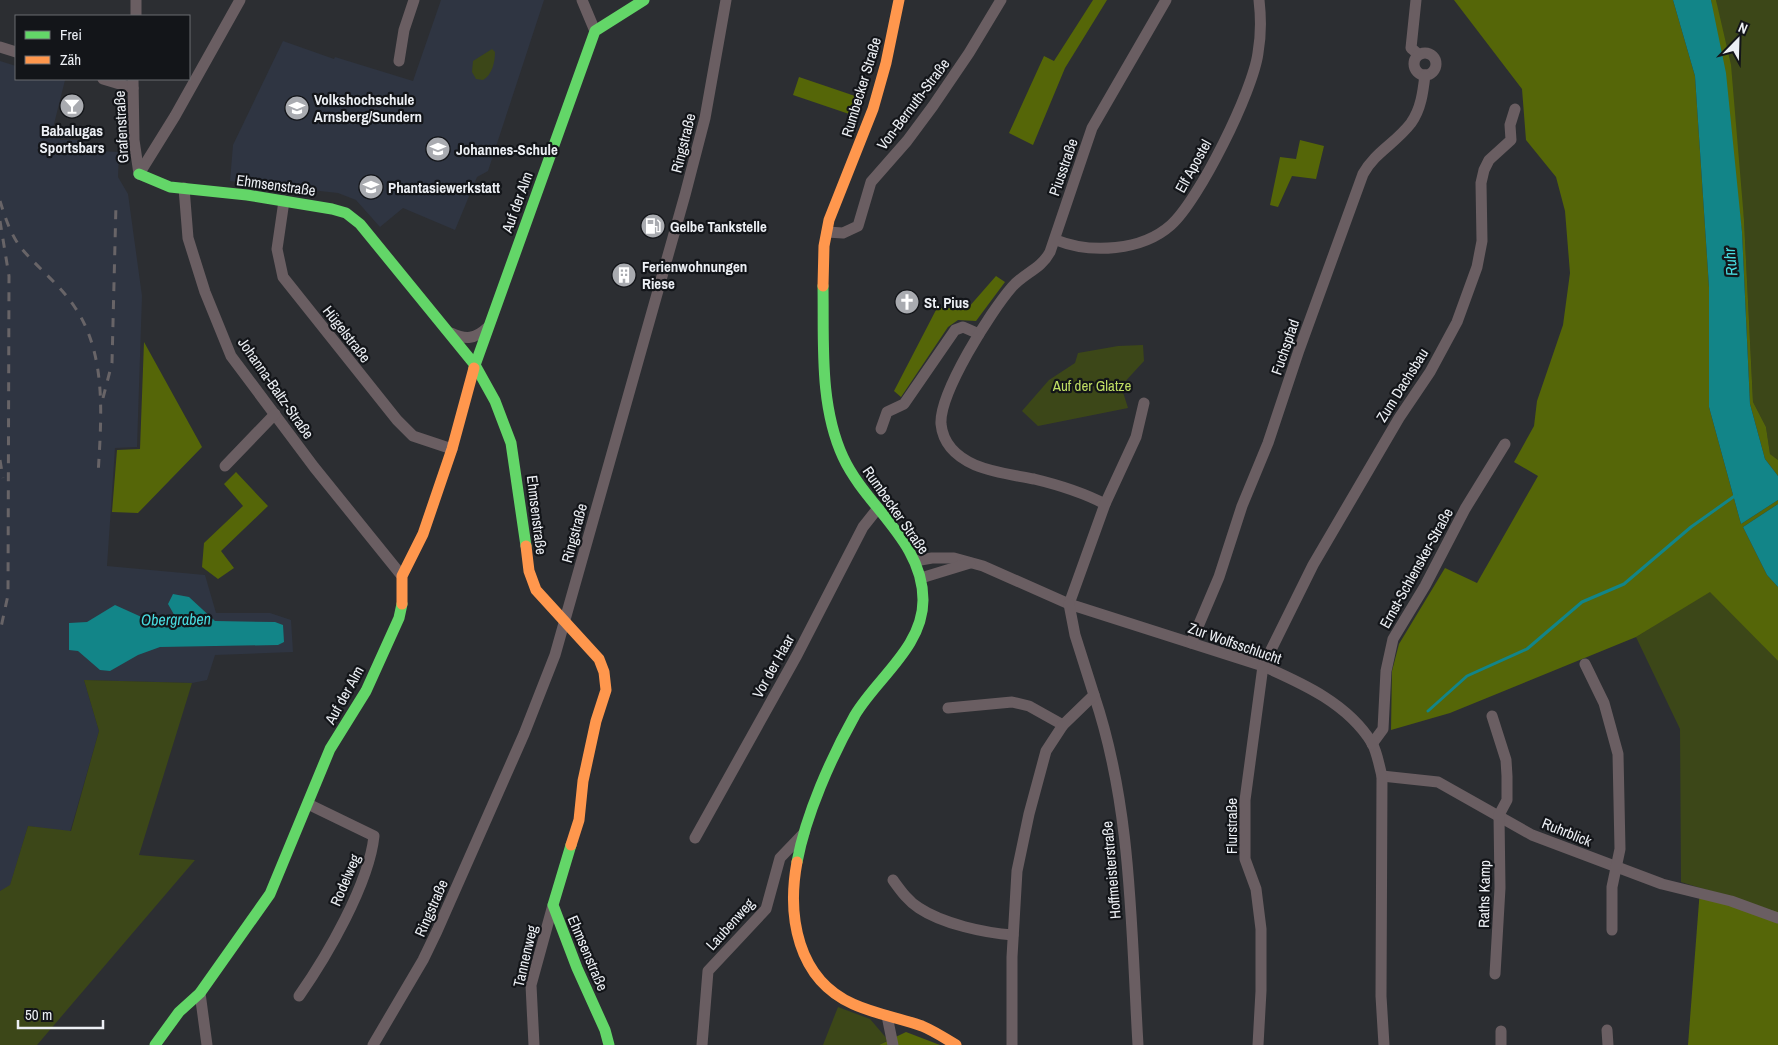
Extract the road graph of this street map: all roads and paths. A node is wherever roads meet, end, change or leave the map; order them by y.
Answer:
1 (136, 0) edge
2 (240, 0) edge
3 (414, 0) edge
4 (582, 0) edge
5 (644, 0) edge
6 (726, 0) edge
7 (899, 0) edge
8 (1001, 0) edge
9 (1166, 0) edge
10 (1259, 0) edge
11 (1416, 0) edge
12 (136, 15) edge
13 (595, 30) junction
14 (0, 47) edge
15 (15, 52) edge
16 (1418, 54) junction
17 (399, 61) dead end
18 (1425, 75) junction
19 (110, 80) edge
20 (133, 83) edge
21 (1515, 109) dead end
22 (139, 174) junction
23 (184, 188) junction
24 (284, 201) junction
25 (827, 232) junction
26 (1056, 240) junction
27 (489, 326) junction
28 (448, 331) junction
29 (979, 334) junction
30 (475, 365) junction
31 (1144, 403) dead end
32 (274, 414) junction
33 (881, 429) dead end
34 (1506, 444) dead end
35 (452, 450) junction
36 (225, 466) dead end
37 (1105, 504) junction
38 (878, 508) junction
39 (915, 561) junction
40 (970, 563) junction
41 (402, 576) junction
42 (921, 578) junction
43 (1069, 604) junction
44 (566, 622) junction
45 (1191, 643) junction
46 (1585, 664) dead end
47 (1263, 666) junction
48 (1094, 695) junction
49 (948, 708) dead end
50 (1492, 716) dead end
51 (1063, 725) junction
52 (1372, 744) junction
53 (1382, 776) junction
54 (308, 804) junction
55 (1499, 815) junction
56 (804, 832) junction
57 (695, 838) dead end
58 (1616, 868) junction
59 (893, 880) dead end
60 (553, 905) junction
61 (1778, 918) edge
62 (1612, 930) dead end
63 (1013, 935) junction
64 (1495, 974) dead end
65 (200, 992) junction
66 (299, 996) dead end
67 (887, 1016) junction
68 (1608, 1030) dead end
69 (1501, 1031) dead end
70 (155, 1045) edge
71 (206, 1045) edge
72 (373, 1045) edge
73 (534, 1045) edge
74 (609, 1045) edge
75 (702, 1045) edge
76 (893, 1045) edge
77 (956, 1045) edge
78 (1012, 1045) edge
79 (1138, 1045) edge
80 (1258, 1045) edge
81 (1384, 1045) edge
82 (1501, 1045) edge
83 (1608, 1045) edge

1 - 12 street
2 - 22 street
3 - 17 street
4 - 13 street
5 - 13 street
6 - 44 street, Ringstraße
7 - 25 street, Rumbecker Straße
8 - 25 street, Von-Bernuth-Straße
9 - 26 street, Piusstraße
10 - 26 street, Elf Apostel
11 - 16 street
13 - 27 street, Auf der Alm
14 - 15 street
16 - 18 street
16 - 18 street, Fuchspfad
18 - 45 street, Fuchspfad
19 - 20 street
20 - 22 street, Grafenstraße
21 - 47 street, Zum Dachsbau
22 - 23 street, Ehmsenstraße
23 - 24 street, Ehmsenstraße
23 - 32 street, Johanna-Baltz-Straße
24 - 28 street, Ehmsenstraße
24 - 35 street, Hügelstraße
25 - 38 street, Rumbecker Straße
26 - 29 street, Piusstraße
27 - 28 street
27 - 30 street, Auf der Alm
28 - 30 street, Ehmsenstraße
29 - 33 street
29 - 37 street, Piusstraße
30 - 35 street, Auf der Alm
30 - 44 street, Ehmsenstraße
31 - 37 street
32 - 36 street
32 - 41 street, Johanna-Baltz-Straße
34 - 52 street, Ernst-Schlensker-Straße
35 - 41 street, Auf der Alm
37 - 43 street
38 - 39 street, Rumbecker Straße
38 - 57 street, Vor der Haar
39 - 40 street, Zur Wolfsschlucht
39 - 42 street, Rumbecker Straße
40 - 42 street
40 - 43 street, Zur Wolfsschlucht
41 - 54 street, Auf der Alm
42 - 56 street, Rumbecker Straße
43 - 45 street, Zur Wolfsschlucht
43 - 48 street, Hoffmeisterstraße
44 - 60 street, Ehmsenstraße
44 - 72 street, Ringstraße
45 - 47 street, Zur Wolfsschlucht
46 - 58 street
47 - 52 street, Zur Wolfsschlucht
47 - 80 street, Flurstraße
48 - 51 street
48 - 79 street, Hoffmeisterstraße
49 - 51 street
50 - 55 street, Raths Kamp
51 - 63 street
52 - 53 street
53 - 55 street, Ruhrblick
53 - 81 street
54 - 65 street, Auf der Alm
54 - 66 street, Rodelweg
55 - 58 street, Ruhrblick
55 - 64 street, Raths Kamp
56 - 67 street, Rumbecker Straße
56 - 75 street, Laubenweg
58 - 61 street, Ruhrblick
58 - 62 street
59 - 63 street
60 - 73 street, Tannenweg
60 - 74 street, Ehmsenstraße
63 - 78 street
65 - 70 street, Auf der Alm
65 - 71 street
67 - 76 street
67 - 77 street, Rumbecker Straße
68 - 83 street
69 - 82 street

